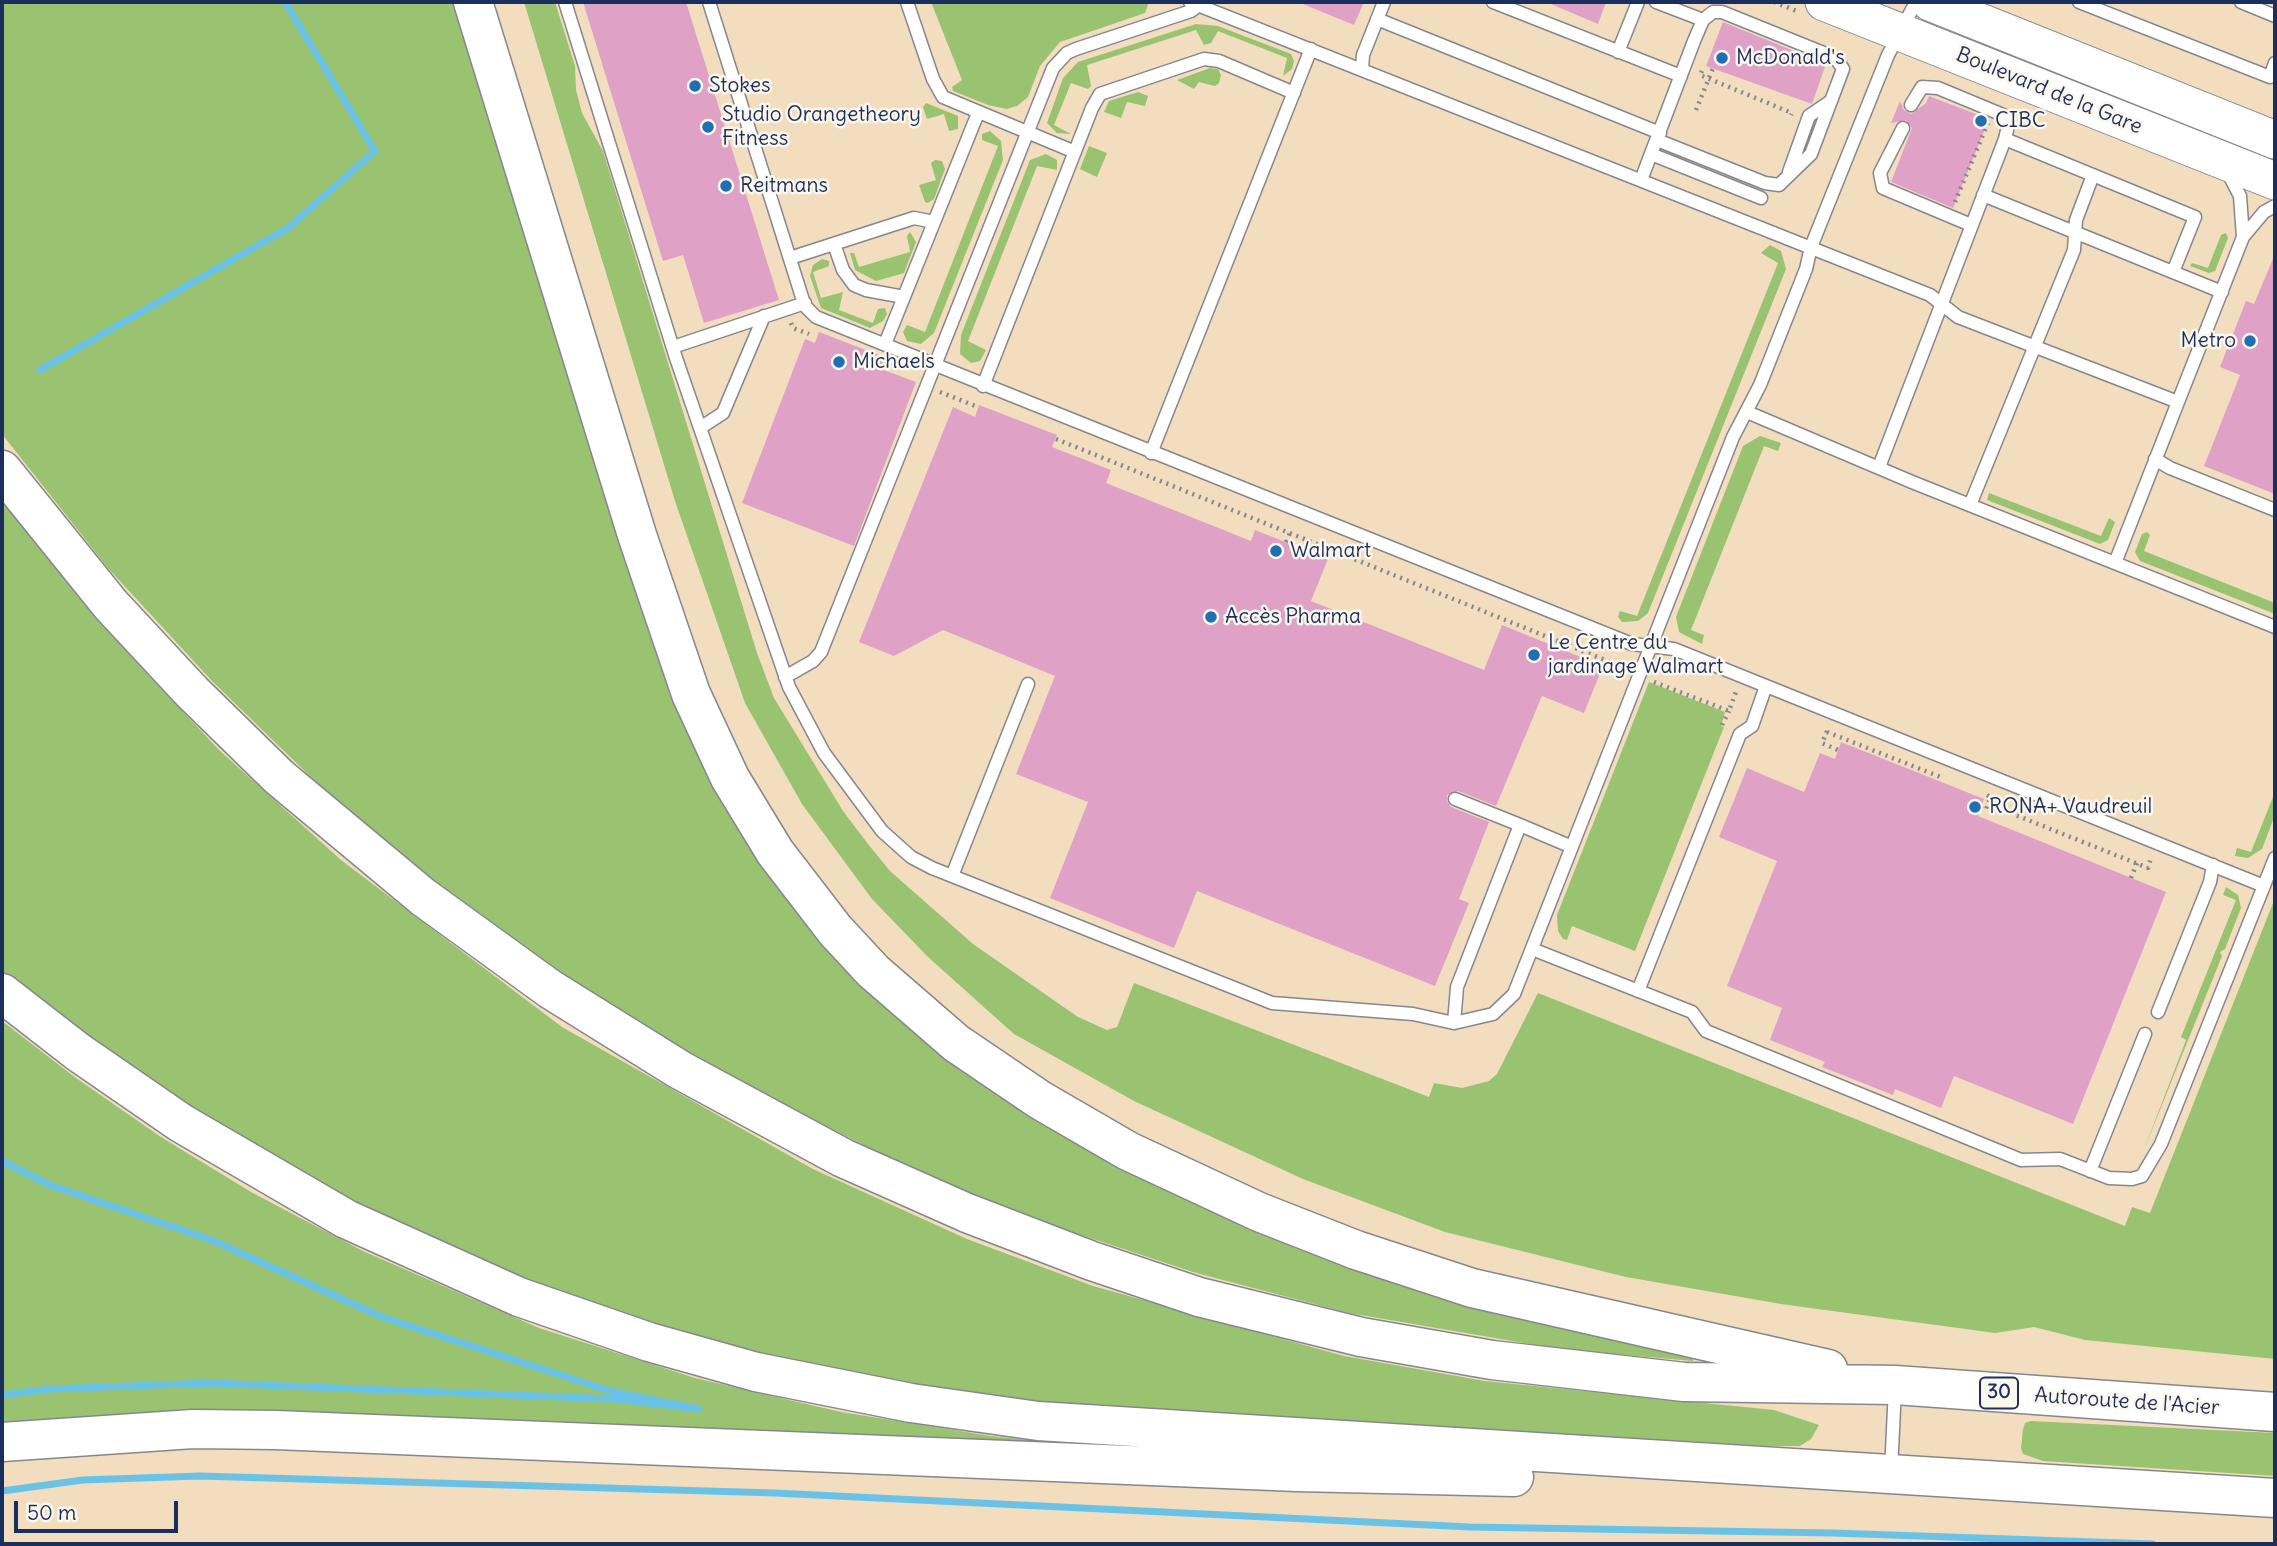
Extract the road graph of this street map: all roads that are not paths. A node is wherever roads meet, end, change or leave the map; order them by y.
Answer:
1 (473, 2) edge
2 (565, 2) edge
3 (709, 2) edge
4 (907, 2) edge
5 (1229, 2) edge
6 (1384, 2) edge
7 (1493, 2) edge
8 (1638, 2) edge
9 (1656, 2) edge
10 (1824, 2) edge
11 (1930, 2) edge
12 (2079, 2) edge
13 (2241, 2) edge
14 (1194, 4) edge
15 (1508, 4) edge
16 (2112, 8) edge
17 (1224, 15) junction
18 (2275, 16) edge
19 (1908, 17) edge
20 (1377, 19) junction
21 (1703, 20) junction
22 (1311, 49) junction
23 (1618, 52) junction
24 (2275, 63) edge
25 (1362, 69) junction
26 (1681, 76) junction
27 (1294, 93) junction
28 (1912, 105) dead end
29 (978, 113) junction
30 (1903, 128) dead end
31 (1027, 133) junction
32 (1658, 137) junction
33 (2005, 139) junction
34 (2275, 139) edge
35 (1075, 152) junction
36 (1651, 154) junction
37 (2217, 158) junction
38 (2093, 176) junction
39 (1641, 180) junction
40 (2275, 181) edge
41 (1983, 195) junction
42 (1761, 198) dead end
43 (2275, 206) edge
44 (934, 222) junction
45 (1971, 225) junction
46 (2076, 233) junction
47 (2243, 237) junction
48 (834, 244) junction
49 (1811, 247) junction
50 (790, 258) junction
51 (2174, 272) junction
52 (2222, 292) junction
53 (904, 297) junction
54 (804, 303) junction
55 (1942, 304) junction
56 (764, 316) junction
57 (885, 344) junction
58 (673, 347) junction
59 (2036, 347) junction
60 (935, 366) junction
61 (983, 386) junction
62 (2178, 402) junction
63 (1747, 412) junction
64 (700, 428) junction
65 (1151, 453) junction
66 (2155, 459) junction
67 (1880, 467) junction
68 (2, 470) edge
69 (1970, 505) junction
70 (2275, 510) edge
71 (2115, 562) junction
72 (2275, 627) edge
73 (1650, 646) junction
74 (785, 677) junction
75 (1028, 684) dead end
76 (1766, 686) junction
77 (1455, 799) dead end
78 (1520, 825) junction
79 (1572, 847) junction
80 (2275, 858) edge
81 (2213, 865) junction
82 (952, 876) junction
83 (2264, 886) junction
84 (1532, 949) junction
85 (1638, 991) junction
86 (2, 993) edge
87 (2158, 1012) dead end
88 (1454, 1023) junction
89 (2145, 1034) dead end
90 (2091, 1171) junction
91 (1895, 1385) junction
92 (2275, 1412) edge
93 (2, 1442) edge
94 (1891, 1480) junction
95 (2275, 1497) edge

1 - 91 highway
2 - 58 lane
3 - 50 lane
4 - 29 lane
5 - 17 lane
6 - 20 lane
7 - 15 lane
8 - 23 lane
9 - 21 lane
10 - 19 main road, Boulevard de la Gare
11 - 34 main road, Boulevard de la Gare
12 - 16 lane
13 - 18 lane
14 - 17 lane
14 - 31 lane
15 - 23 lane
16 - 24 lane
17 - 22 lane
19 - 37 main road, Boulevard de la Gare
19 - 49 lane
20 - 25 lane
20 - 32 lane
21 - 26 lane
21 - 32 lane
22 - 25 lane
22 - 27 lane
23 - 26 lane
25 - 39 lane
26 - 32 lane
27 - 35 lane
27 - 65 lane
28 - 33 lane
29 - 31 lane
29 - 44 lane
30 - 45 lane
31 - 35 lane
31 - 60 lane
32 - 36 lane
33 - 38 lane
33 - 41 lane
35 - 61 lane
36 - 39 lane
36 - 42 lane
37 - 40 main road, Boulevard de la Gare
37 - 47 lane
38 - 46 lane
38 - 51 lane
39 - 49 lane
41 - 45 lane
41 - 46 lane
43 - 47 lane
44 - 48 lane
44 - 53 lane
45 - 55 lane
46 - 51 lane
46 - 59 lane
47 - 52 lane
48 - 50 lane
48 - 53 lane
49 - 55 lane
49 - 63 lane
50 - 54 lane
51 - 52 lane
52 - 62 lane
53 - 57 lane
54 - 56 lane
54 - 57 lane
55 - 59 lane
55 - 67 lane
56 - 58 lane
56 - 64 lane
57 - 60 lane
58 - 64 lane
59 - 62 lane
59 - 69 lane
60 - 61 lane
60 - 74 lane
61 - 65 lane
62 - 66 lane
63 - 67 lane
63 - 73 lane
64 - 74 lane
65 - 73 lane
66 - 70 lane
66 - 71 lane
67 - 69 lane
68 - 91 highway
69 - 71 lane
71 - 72 lane
73 - 76 lane
73 - 79 lane
74 - 82 lane
75 - 82 lane
76 - 81 lane
76 - 85 lane
77 - 78 lane
78 - 79 lane
78 - 88 lane
79 - 84 lane
80 - 83 lane
81 - 83 lane
81 - 87 lane
82 - 88 lane
83 - 90 lane
84 - 85 lane
84 - 88 lane
85 - 90 lane
86 - 94 highway
89 - 90 lane
91 - 92 highway, Autoroute de l'Acier / 30
91 - 94 lane
93 - 94 highway
94 - 95 highway

